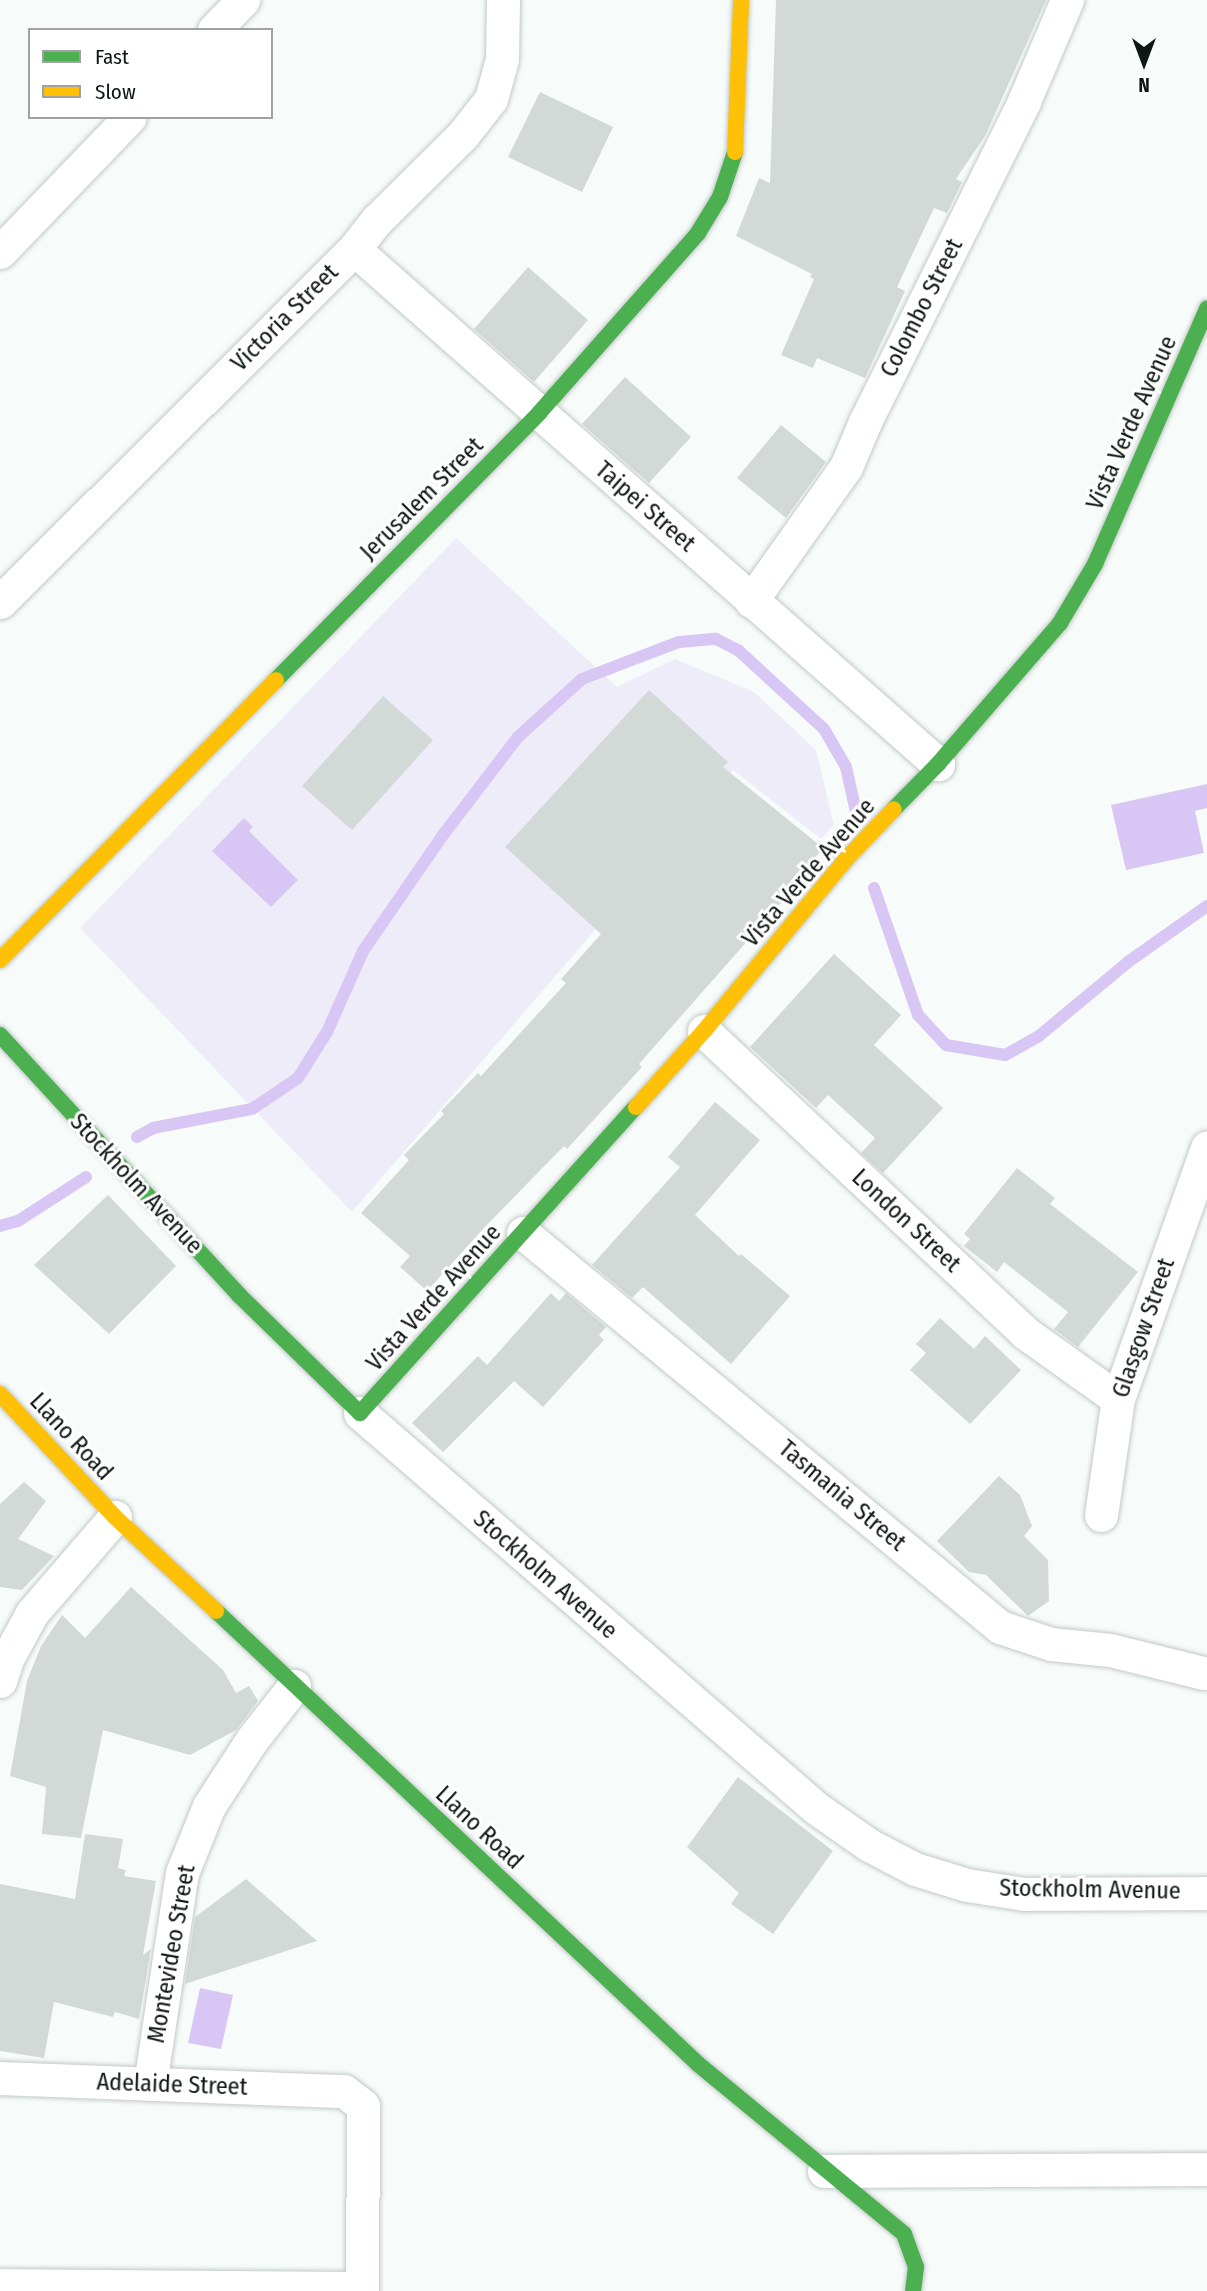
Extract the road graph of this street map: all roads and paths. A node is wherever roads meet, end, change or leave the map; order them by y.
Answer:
1 (243, 0) edge
2 (503, 0) edge
3 (741, 0) edge
4 (1067, 0) edge
5 (216, 28) edge
6 (128, 119) edge
7 (354, 249) junction
8 (0, 252) edge
9 (1207, 309) edge
10 (538, 413) junction
11 (751, 601) junction
12 (0, 602) edge
13 (938, 764) junction
14 (0, 960) edge
15 (704, 1031) junction
16 (0, 1035) edge
17 (1207, 1147) edge
18 (523, 1233) junction
19 (0, 1394) edge
20 (1118, 1399) junction
21 (360, 1413) junction
22 (1101, 1515) dead end
23 (115, 1517) junction
24 (1203, 1673) dead end
25 (0, 1681) edge
26 (294, 1686) junction
27 (1207, 1893) edge
28 (0, 2078) edge
29 (150, 2084) junction
30 (1207, 2169) edge
31 (824, 2171) junction
32 (0, 2285) edge
33 (362, 2290) edge
34 (913, 2291) edge

1 - 5 street
2 - 7 street, Victoria Street
3 - 10 street, Jerusalem Street
4 - 11 street, Colombo Street
6 - 8 street
7 - 10 street, Taipei Street
7 - 12 street, Victoria Street
9 - 13 street, Vista Verde Avenue
10 - 11 street, Taipei Street
10 - 14 street, Jerusalem Street
11 - 13 street, Taipei Street
13 - 15 street, Vista Verde Avenue
15 - 18 street, Vista Verde Avenue
15 - 20 street, London Street
16 - 21 street, Stockholm Avenue
17 - 20 street, Glasgow Street
18 - 21 street, Vista Verde Avenue
18 - 24 street, Tasmania Street
19 - 23 street, Llano Road
20 - 22 street, Glasgow Street
21 - 27 street, Stockholm Avenue
23 - 25 street
23 - 26 street, Llano Road
26 - 29 street, Montevideo Street
26 - 31 street, Llano Road
28 - 29 street, Adelaide Street
29 - 33 street, Adelaide Street
30 - 31 street
31 - 34 street, Llano Road
32 - 33 street

